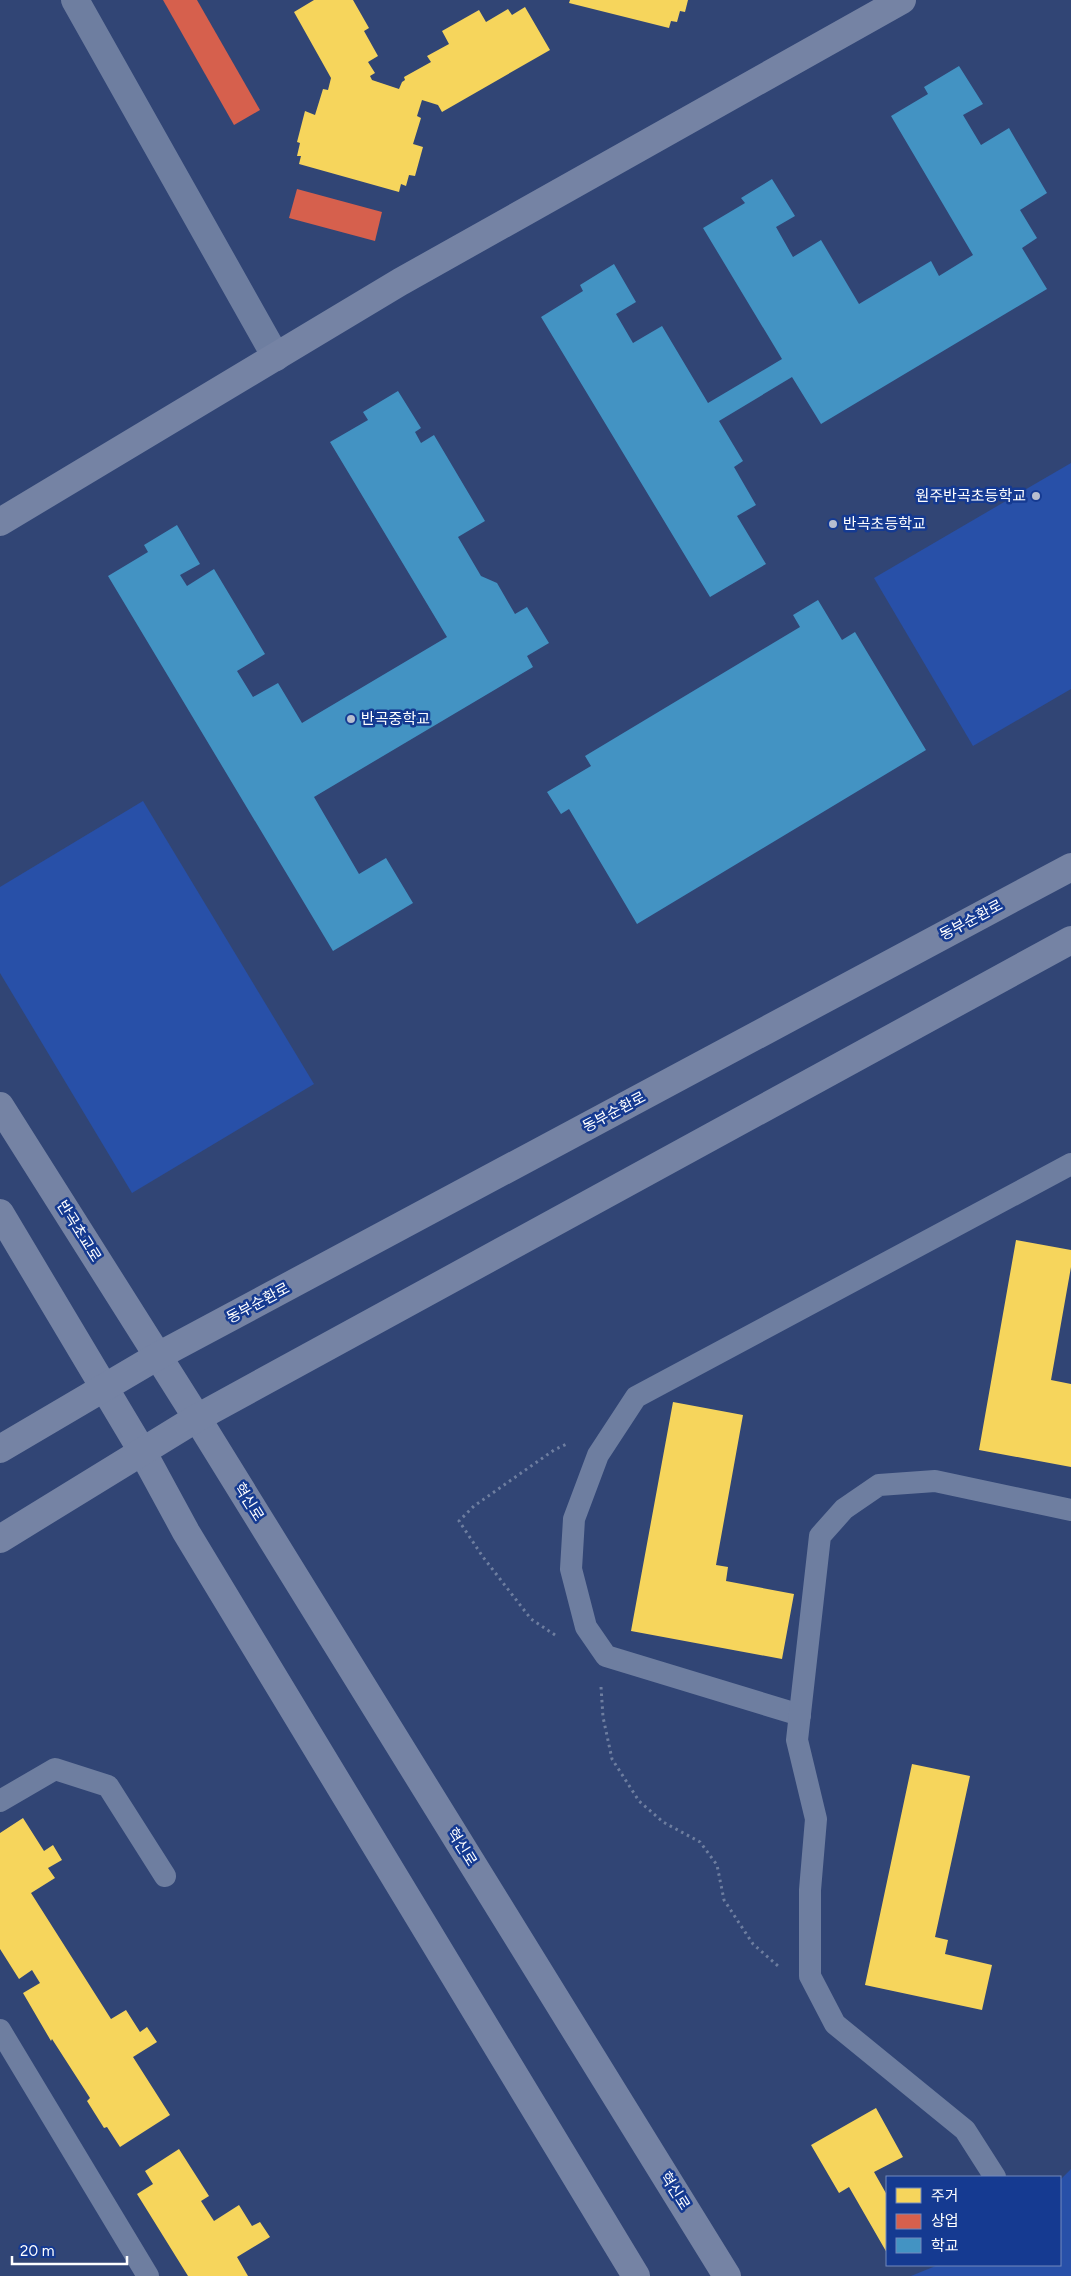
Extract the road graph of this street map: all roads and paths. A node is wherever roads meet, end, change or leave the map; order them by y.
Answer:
1 (75, 0) edge
2 (902, 0) edge
3 (276, 357) junction
4 (0, 522) edge
5 (1071, 867) edge
6 (1071, 940) edge
7 (0, 1106) edge
8 (1071, 1164) edge
9 (0, 1213) edge
10 (158, 1356) junction
11 (104, 1387) junction
12 (197, 1418) junction
13 (0, 1449) edge
14 (142, 1451) junction
15 (598, 1455) junction
16 (1071, 1510) edge
17 (0, 1539) edge
18 (599, 1646) junction
19 (800, 1715) junction
20 (0, 1801) edge
21 (165, 1876) dead end
22 (810, 1976) junction
23 (0, 2030) edge
24 (994, 2176) edge
25 (148, 2276) edge
26 (636, 2276) edge
27 (727, 2276) edge

1 - 3 street
2 - 3 street
3 - 4 street
5 - 10 street, 동부순환로
6 - 12 street
7 - 10 street, 반곡초교로
8 - 15 lane
9 - 11 street
10 - 11 street, 동부순환로
10 - 12 street, 반곡초교로
11 - 13 street
11 - 14 street
12 - 14 street
12 - 27 street, 혁신로
14 - 17 street
14 - 26 street
15 - 18 lane
15 - 18 path
16 - 19 lane
18 - 19 lane
18 - 22 path
19 - 22 lane
20 - 21 lane
22 - 24 lane
23 - 25 lane

